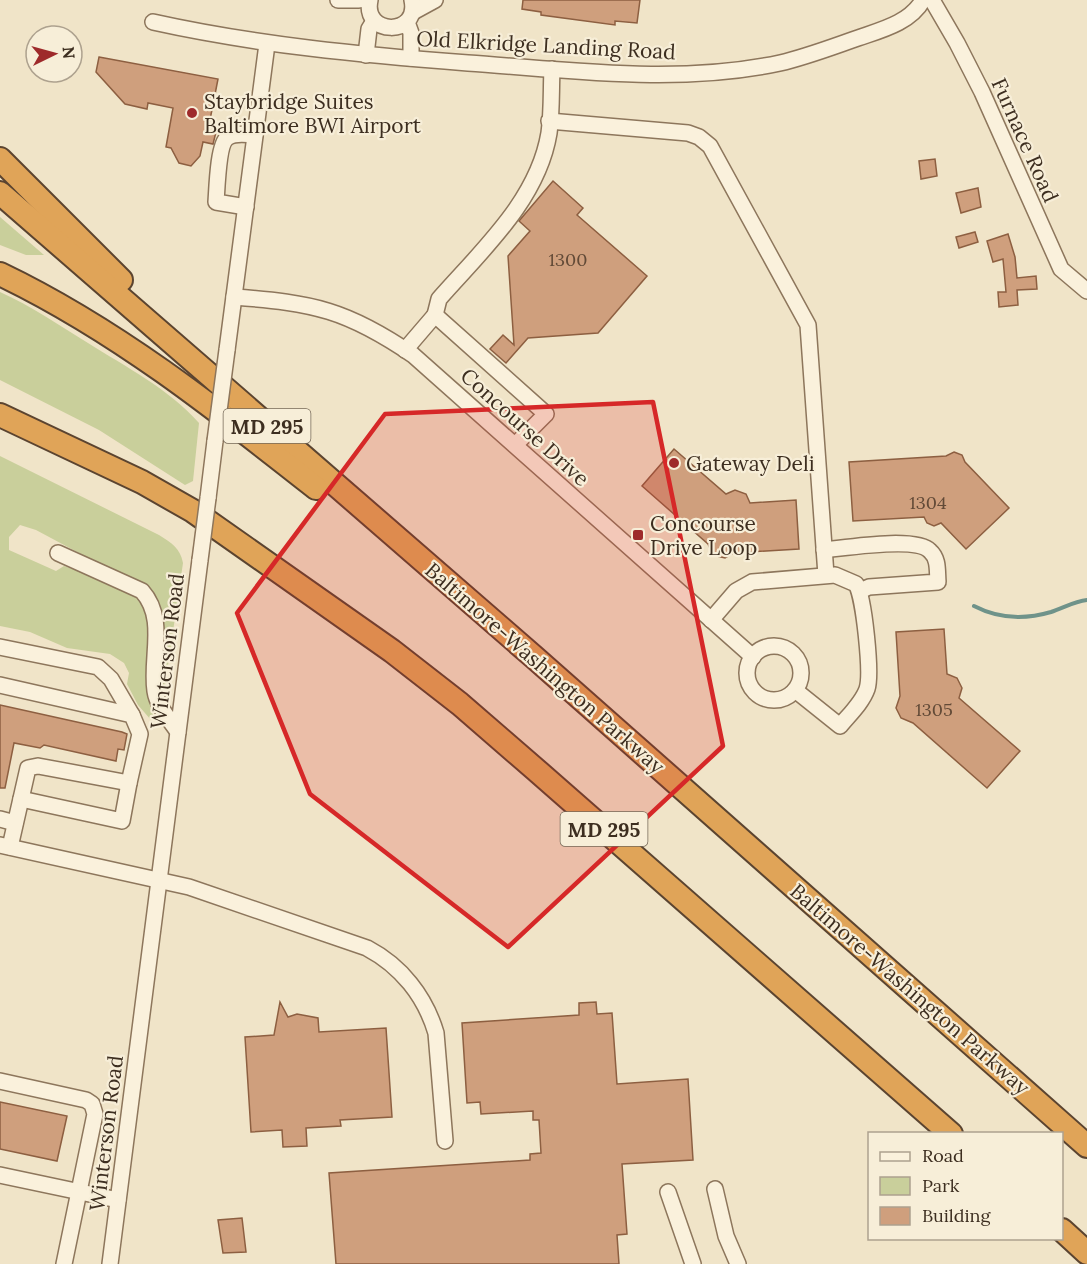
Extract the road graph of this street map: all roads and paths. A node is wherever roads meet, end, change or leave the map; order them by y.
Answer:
1 (435, 0) edge
2 (923, 0) edge
3 (932, 0) edge
4 (360, 6) edge
5 (411, 11) edge
6 (153, 22) dead end
7 (267, 44) junction
8 (366, 55) junction
9 (411, 58) junction
10 (552, 69) junction
11 (549, 121) junction
12 (255, 135) junction
13 (0, 159) edge
14 (0, 193) edge
15 (246, 207) junction
16 (0, 274) edge
17 (1087, 291) edge
18 (234, 297) junction
19 (435, 315) junction
20 (405, 350) junction
21 (0, 415) edge
22 (0, 429) edge
23 (515, 445) junction
24 (240, 546) junction
25 (824, 550) junction
26 (58, 553) dead end
27 (826, 575) junction
28 (860, 591) junction
29 (711, 620) junction
30 (0, 647) edge
31 (534, 657) junction
32 (753, 657) junction
33 (0, 685) edge
34 (795, 690) junction
35 (132, 715) junction
36 (178, 732) junction
37 (129, 783) junction
38 (21, 799) junction
39 (0, 819) edge
40 (15, 823) junction
41 (728, 829) junction
42 (5, 846) edge
43 (159, 881) junction
44 (0, 1081) edge
45 (949, 1132) edge
46 (444, 1141) dead end
47 (1087, 1146) edge
48 (0, 1174) edge
49 (715, 1189) dead end
50 (79, 1192) junction
51 (668, 1192) dead end
52 (118, 1200) junction
53 (1063, 1231) edge
54 (1087, 1253) edge
55 (64, 1264) edge
56 (110, 1264) edge
57 (693, 1264) edge
58 (738, 1264) edge

1 - 5 street
2 - 10 street, Old Elkridge Landing Road
3 - 17 street, Furnace Road
4 - 5 street
4 - 8 street
5 - 9 street
6 - 7 street, Old Elkridge Landing Road
7 - 8 street, Old Elkridge Landing Road
7 - 12 street, Winterson Road
8 - 9 street, Old Elkridge Landing Road
9 - 10 street, Old Elkridge Landing Road
10 - 11 street
11 - 19 street
11 - 25 street
12 - 15 street, Winterson Road
12 - 15 street
13 - 31 highway
14 - 31 highway, Baltimore-Washington Parkway / MD 295
15 - 18 street, Winterson Road
16 - 41 highway
18 - 20 street, Concourse Drive
18 - 36 street, Winterson Road, bridge
19 - 20 street
19 - 23 street
20 - 23 street, Concourse Drive
21 - 24 highway, MD 295
22 - 24 highway
23 - 29 street, Concourse Drive
24 - 45 highway, MD 295
25 - 27 street
25 - 28 street
26 - 36 street
27 - 28 street
27 - 29 street
28 - 34 street
29 - 32 street, Concourse Drive
30 - 35 street
31 - 41 highway, Baltimore-Washington Parkway / MD 295
32 - 34 street
32 - 34 street
33 - 35 street
35 - 37 street
36 - 43 street, Winterson Road
37 - 38 street
37 - 38 street
38 - 40 street
39 - 40 street
40 - 42 street
41 - 47 highway, Baltimore-Washington Parkway / MD 295
42 - 43 street
43 - 46 street
43 - 52 street, Winterson Road
44 - 50 street
48 - 50 street
49 - 58 street
50 - 52 street
50 - 55 street
51 - 57 street
52 - 56 street, Winterson Road
53 - 54 highway

